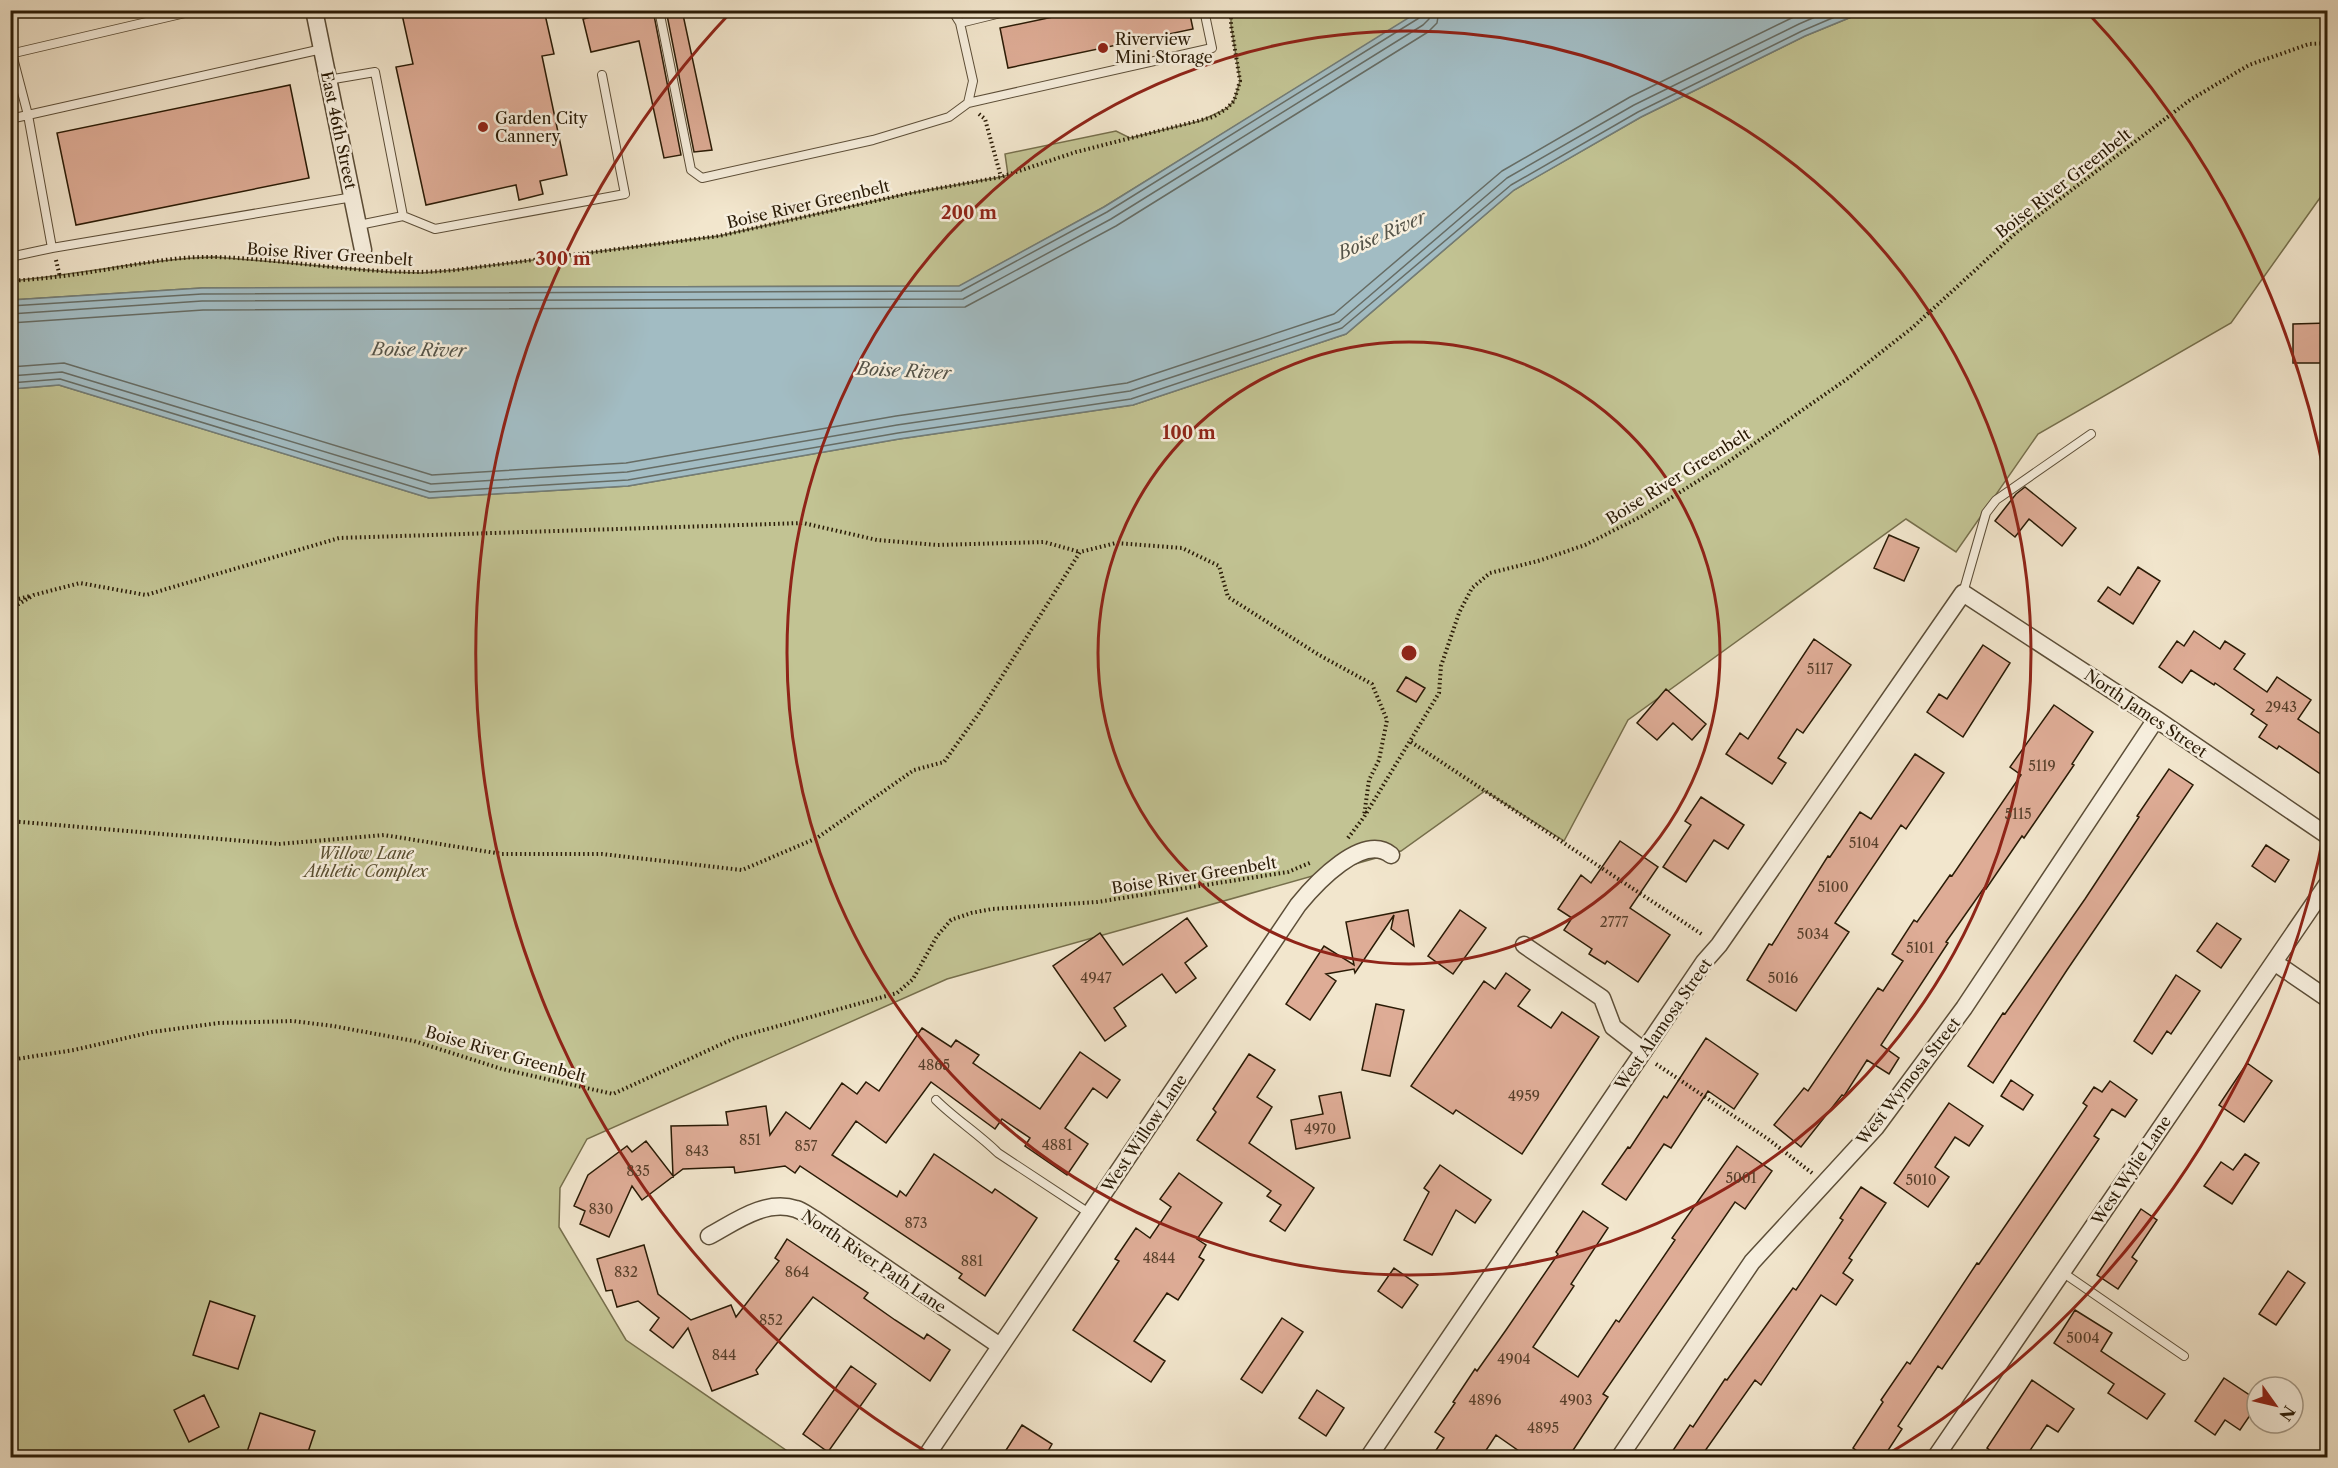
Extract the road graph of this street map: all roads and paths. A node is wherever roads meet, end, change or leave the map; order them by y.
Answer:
1 (198, 10) edge
2 (314, 10) edge
3 (659, 10) edge
4 (952, 10) edge
5 (1013, 10) edge
6 (1204, 10) edge
7 (1231, 10) edge
8 (960, 22) junction
9 (2328, 43) edge
10 (322, 49) junction
11 (11, 54) edge
12 (602, 75) dead end
13 (328, 80) junction
14 (968, 103) junction
15 (28, 115) junction
16 (10, 119) edge
17 (1001, 177) junction
18 (353, 197) junction
19 (403, 216) junction
20 (359, 225) junction
21 (52, 248) junction
22 (363, 250) dead end
23 (10, 257) edge
24 (10, 281) edge
25 (2091, 434) dead end
26 (1080, 552) junction
27 (1963, 593) junction
28 (34, 595) junction
29 (10, 601) edge
30 (10, 609) edge
31 (2156, 718) junction
32 (1411, 742) junction
33 (1364, 817) junction
34 (10, 821) edge
35 (2328, 836) edge
36 (1344, 842) dead end
37 (1392, 855) dead end
38 (1320, 859) dead end
39 (2328, 883) edge
40 (1524, 945) dead end
41 (1719, 945) junction
42 (2274, 962) junction
43 (2328, 999) edge
44 (1642, 1053) junction
45 (10, 1060) edge
46 (936, 1100) dead end
47 (1825, 1182) junction
48 (1089, 1214) junction
49 (709, 1236) dead end
50 (2062, 1272) junction
51 (1000, 1346) junction
52 (2184, 1356) dead end
53 (925, 1458) edge
54 (1368, 1458) edge
55 (1619, 1458) edge
56 (1935, 1458) edge

1 - 11 lane
2 - 10 street, East 46th Street
3 - 14 lane
4 - 8 lane
5 - 8 lane
6 - 14 lane
7 - 17 path, Boise River Greenbelt
8 - 14 lane
9 - 32 path, Boise River Greenbelt
10 - 13 street, East 46th Street
10 - 15 lane
11 - 15 lane
12 - 19 lane
13 - 18 street, East 46th Street
13 - 19 lane
14 - 17 path
15 - 16 lane
15 - 21 lane
17 - 24 path, Boise River Greenbelt
18 - 20 street, East 46th Street
18 - 21 lane
19 - 20 lane
20 - 22 street, East 46th Street
21 - 23 lane
25 - 27 lane
26 - 28 path
26 - 33 path
26 - 34 path
27 - 31 street, North James Street
27 - 41 street, West Alamosa Street
28 - 29 path
28 - 30 path
31 - 35 street, North James Street
31 - 47 street, West Wymosa Street
32 - 33 path, Boise River Greenbelt
32 - 41 path
33 - 36 path, Boise River Greenbelt
37 - 48 street, West Willow Lane
38 - 45 path, Boise River Greenbelt
39 - 42 street, West Wylie Lane
40 - 44 street
41 - 44 street, West Alamosa Street
42 - 43 street
42 - 50 street, West Wylie Lane
44 - 47 path
44 - 54 street, West Alamosa Street
46 - 48 lane
47 - 55 street, West Wymosa Street
48 - 51 street, West Willow Lane
49 - 51 street, North River Path Lane
50 - 52 lane
50 - 56 street, West Wylie Lane
51 - 53 street, West Willow Lane

